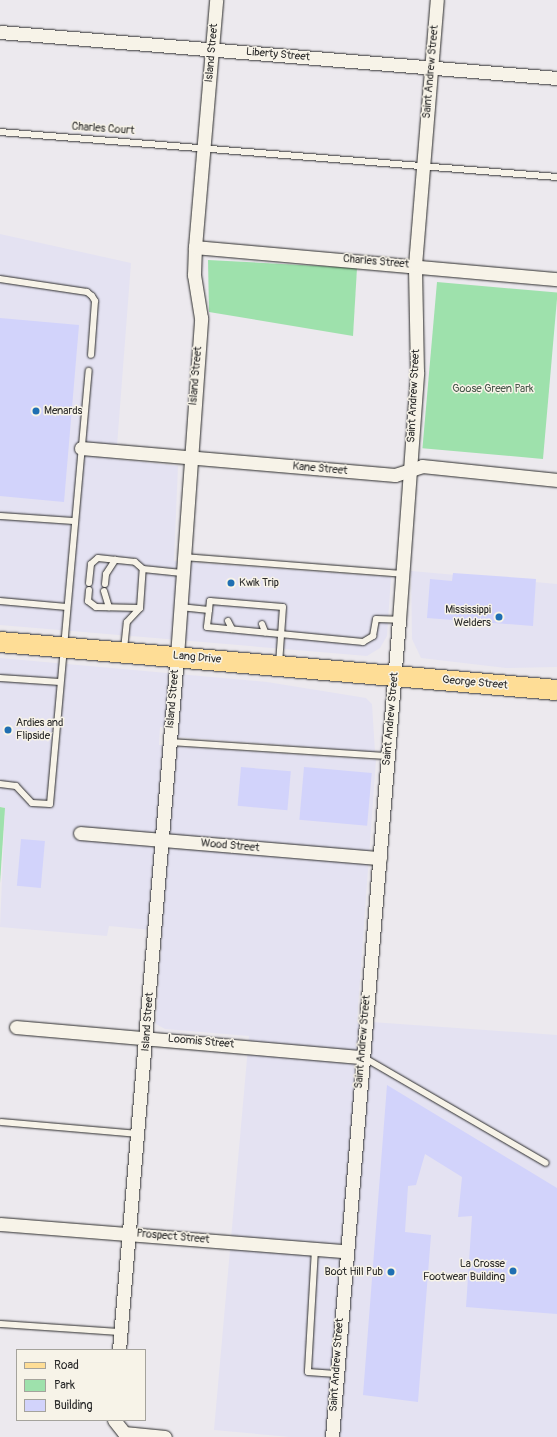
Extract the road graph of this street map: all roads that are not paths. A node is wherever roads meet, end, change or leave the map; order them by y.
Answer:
1 (216, 0) edge
2 (438, 0) edge
3 (0, 32) edge
4 (212, 50) junction
5 (432, 68) junction
6 (557, 78) edge
7 (0, 132) edge
8 (204, 146) junction
9 (423, 166) junction
10 (557, 177) edge
11 (195, 247) junction
12 (416, 265) junction
13 (557, 278) edge
14 (0, 279) edge
15 (91, 355) dead end
16 (89, 371) dead end
17 (81, 448) junction
18 (189, 457) junction
19 (410, 470) junction
20 (557, 480) edge
21 (0, 516) edge
22 (74, 521) junction
23 (183, 557) junction
24 (114, 560) junction
25 (143, 570) junction
26 (182, 573) junction
27 (402, 574) junction
28 (89, 583) dead end
29 (105, 584) dead end
30 (89, 590) dead end
31 (104, 591) dead end
32 (0, 601) edge
33 (67, 607) junction
34 (180, 607) junction
35 (109, 608) junction
36 (140, 608) junction
37 (209, 610) junction
38 (399, 620) junction
39 (228, 621) dead end
40 (246, 623) dead end
41 (262, 624) dead end
42 (232, 629) junction
43 (249, 631) junction
44 (265, 632) junction
45 (281, 634) junction
46 (0, 642) edge
47 (63, 648) junction
48 (123, 652) junction
49 (177, 656) junction
50 (278, 666) junction
51 (394, 676) junction
52 (0, 678) edge
53 (60, 682) junction
54 (557, 690) edge
55 (169, 742) junction
56 (387, 756) junction
57 (0, 784) edge
58 (80, 833) dead end
59 (161, 840) junction
60 (380, 858) junction
61 (16, 1027) dead end
62 (147, 1038) junction
63 (362, 1056) junction
64 (1, 1122) edge
65 (138, 1134) junction
66 (546, 1162) dead end
67 (0, 1224) edge
68 (130, 1233) junction
69 (315, 1249) junction
70 (345, 1251) junction
71 (0, 1324) edge
72 (120, 1332) junction
73 (119, 1349) edge
74 (336, 1374) junction
75 (116, 1424) edge
76 (165, 1437) edge
77 (332, 1437) edge

1 - 4 street, Island Street
2 - 5 street, Saint Andrew Street
3 - 4 street, Liberty Street
4 - 5 street, Liberty Street
4 - 8 street, Island Street
5 - 6 street, Liberty Street
5 - 9 street, Saint Andrew Street
7 - 8 lane, Charles Court
8 - 9 lane, Charles Court
8 - 11 street, Island Street
9 - 10 lane, Charles Court
9 - 12 street, Saint Andrew Street
11 - 12 street, Charles Street
11 - 18 street, Island Street
12 - 13 street, Charles Street
12 - 19 street, Saint Andrew Street
14 - 15 lane
16 - 17 lane
17 - 18 street, Kane Street
17 - 22 lane
18 - 19 street, Kane Street
18 - 23 street, Island Street
19 - 20 street, Kane Street
19 - 27 street, Saint Andrew Street
21 - 22 lane
22 - 33 lane
23 - 26 street, Island Street
23 - 27 lane
24 - 25 lane
24 - 28 lane
24 - 29 lane
25 - 26 lane
25 - 36 lane
26 - 34 street, Island Street
27 - 38 street, Saint Andrew Street
30 - 35 lane
31 - 35 lane
32 - 33 lane
33 - 47 lane
34 - 37 lane
34 - 49 street, Island Street
35 - 36 lane
36 - 48 lane
37 - 42 lane
37 - 45 lane
38 - 45 lane
38 - 51 street, Saint Andrew Street
39 - 42 lane
40 - 43 lane
41 - 44 lane
42 - 43 lane
43 - 44 lane
44 - 45 lane
45 - 50 lane
46 - 47 main road, Lang Drive
47 - 48 main road, Lang Drive
47 - 53 lane
48 - 49 main road, Lang Drive
49 - 50 main road, Lang Drive
49 - 55 street, Island Street
50 - 51 main road, Lang Drive
51 - 54 main road, George Street
51 - 56 street, Saint Andrew Street
52 - 53 lane
53 - 57 lane
55 - 56 lane
55 - 59 street, Island Street
56 - 60 street, Saint Andrew Street
58 - 59 street, Wood Street
59 - 60 street, Wood Street
59 - 62 street, Island Street
60 - 63 street, Saint Andrew Street
61 - 62 street, Loomis Street
62 - 63 street, Loomis Street
62 - 65 street, Island Street
63 - 66 lane
63 - 70 street, Saint Andrew Street
64 - 65 lane
65 - 68 street, Island Street
67 - 68 street, Prospect Street
68 - 69 street, Prospect Street
68 - 72 street, Island Street
69 - 70 street, Prospect Street
69 - 74 lane
70 - 74 street, Saint Andrew Street
71 - 72 lane
72 - 73 street, Island Street
74 - 77 street, Saint Andrew Street
75 - 76 street

